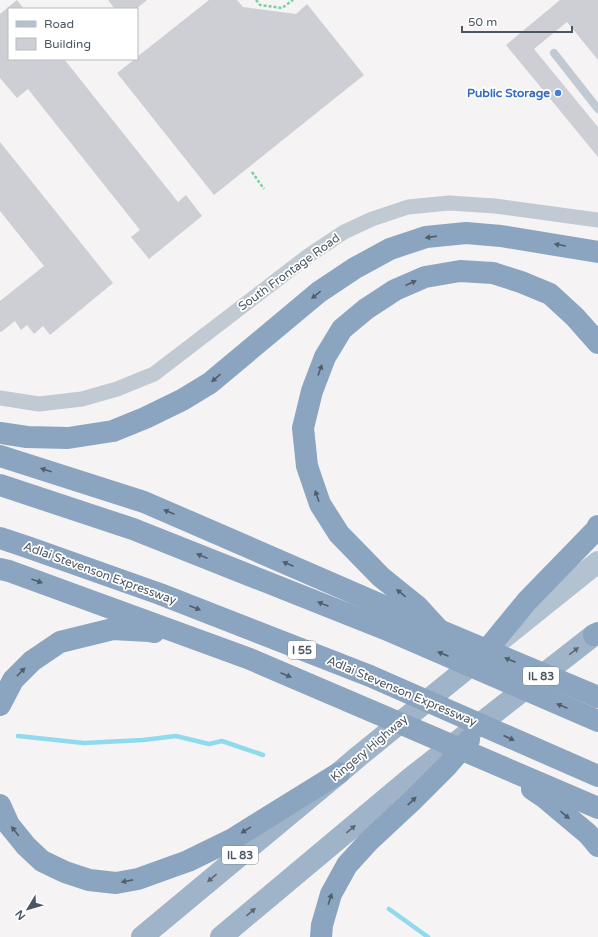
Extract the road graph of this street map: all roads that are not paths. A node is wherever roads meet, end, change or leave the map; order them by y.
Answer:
1 (554, 53) dead end
2 (598, 110) edge
3 (598, 220) edge
4 (598, 252) edge
5 (598, 343) edge
6 (0, 398) edge
7 (0, 433) edge
8 (0, 456) edge
9 (0, 485) edge
10 (598, 526) edge
11 (0, 538) edge
12 (598, 562) edge
13 (0, 569) edge
14 (533, 605) junction
15 (439, 630) junction
16 (597, 633) edge
17 (250, 659) junction
18 (598, 696) edge
19 (0, 705) edge
20 (598, 721) edge
21 (500, 766) junction
22 (339, 773) junction
23 (598, 776) edge
24 (421, 780) junction
25 (0, 805) edge
26 (598, 808) edge
27 (598, 846) edge
28 (142, 937) edge
29 (221, 937) edge
30 (321, 937) edge

1 - 2 lane
3 - 6 street, South Frontage Road
4 -> 7 highway
15 -> 5 highway
15 -> 8 highway
20 -> 9 highway
10 - 14 highway
11 -> 23 highway, Adlai Stevenson Expressway / I 55
12 - 14 main road
13 -> 17 highway
14 - 22 highway, Kingery Highway / IL 83
18 -> 15 highway
24 -> 16 highway, IL 83
19 -> 17 highway
17 -> 21 highway
21 - 26 highway
21 -> 27 highway
22 -> 25 highway
22 -> 28 highway, Kingery Highway / IL 83
29 -> 24 highway
30 -> 24 highway

